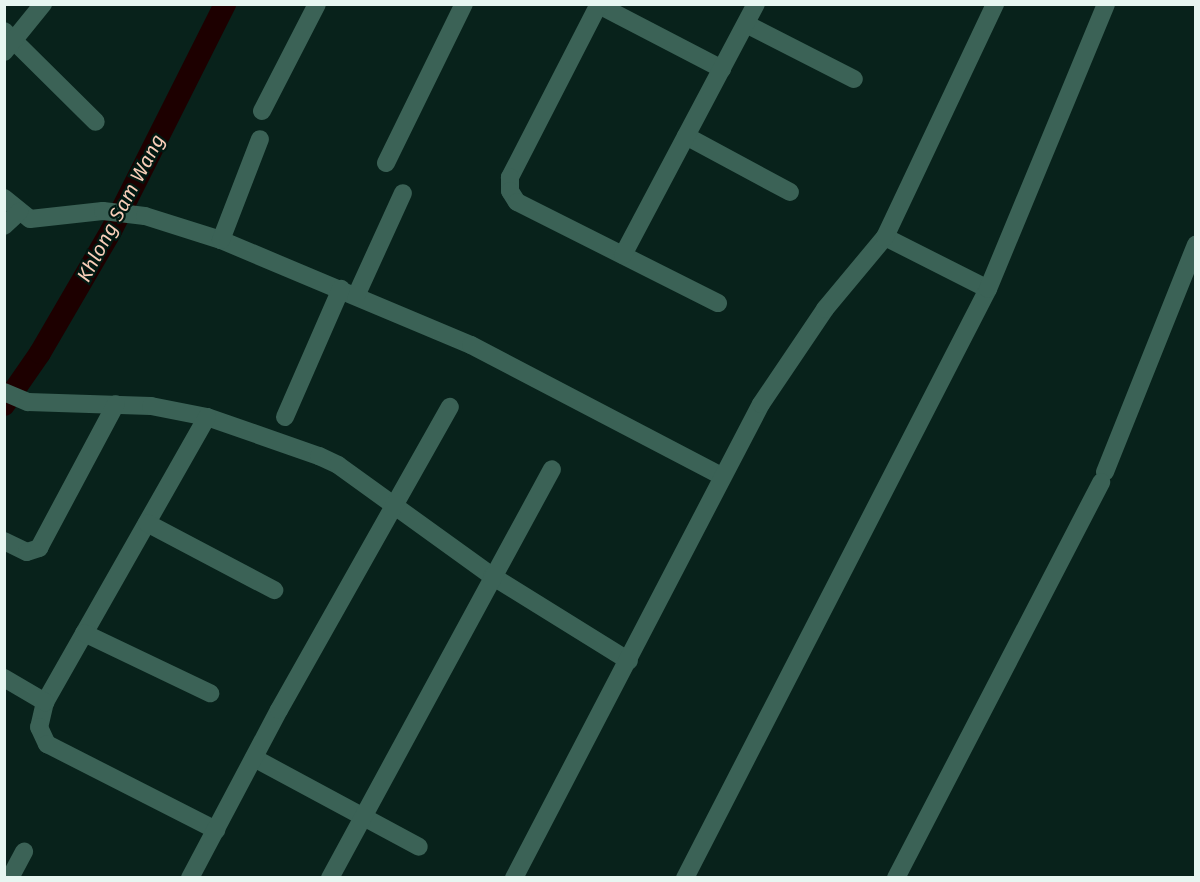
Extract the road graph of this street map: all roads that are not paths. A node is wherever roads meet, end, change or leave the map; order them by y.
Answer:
1 (43, 4) edge
2 (317, 4) edge
3 (464, 4) edge
4 (756, 4) edge
5 (995, 4) edge
6 (1106, 4) edge
7 (598, 5) edge
8 (746, 24) junction
9 (8, 41) edge
10 (722, 69) junction
11 (854, 80) dead end
12 (262, 111) dead end
13 (96, 122) dead end
14 (686, 136) junction
15 (260, 139) dead end
16 (386, 163) dead end
17 (790, 192) dead end
18 (403, 193) dead end
19 (4, 198) edge
20 (19, 212) junction
21 (4, 226) edge
22 (885, 237) junction
23 (221, 240) junction
24 (1196, 244) edge
25 (623, 255) junction
26 (988, 289) junction
27 (348, 293) junction
28 (718, 303) dead end
29 (4, 392) edge
30 (116, 404) junction
31 (450, 407) dead end
32 (207, 417) junction
33 (285, 417) dead end
34 (552, 468) dead end
35 (722, 476) junction
36 (394, 505) junction
37 (147, 523) junction
38 (4, 541) edge
39 (492, 576) junction
40 (274, 590) dead end
41 (84, 633) junction
42 (629, 661) junction
43 (4, 678) edge
44 (210, 693) dead end
45 (45, 702) junction
46 (254, 758) junction
47 (363, 820) junction
48 (216, 830) junction
49 (419, 847) dead end
50 (24, 852) dead end
51 (9, 878) edge
52 (190, 878) edge
53 (330, 878) edge
54 (514, 878) edge
55 (685, 878) edge
56 (896, 878) edge

1 - 9 street
2 - 12 street
3 - 16 street
4 - 8 street
5 - 22 street
6 - 26 street
7 - 10 street
7 - 25 street
8 - 10 street
8 - 11 street
9 - 13 street
10 - 14 street
14 - 17 street
14 - 25 street
15 - 23 street
18 - 27 street
19 - 20 street
20 - 21 street
20 - 23 street
22 - 26 street
22 - 35 street
23 - 27 street
24 - 56 street
25 - 28 street
26 - 55 street
27 - 33 street
27 - 35 street
29 - 30 street
30 - 32 street
30 - 38 street
31 - 36 street
32 - 36 street
32 - 37 street
34 - 39 street
35 - 42 street
36 - 39 street
36 - 46 street
37 - 40 street
37 - 41 street
39 - 42 street
39 - 47 street
41 - 44 street
41 - 45 street
42 - 54 street
43 - 45 street
45 - 48 street
46 - 47 street
46 - 48 street
47 - 49 street
47 - 53 street
48 - 52 street
50 - 51 street

